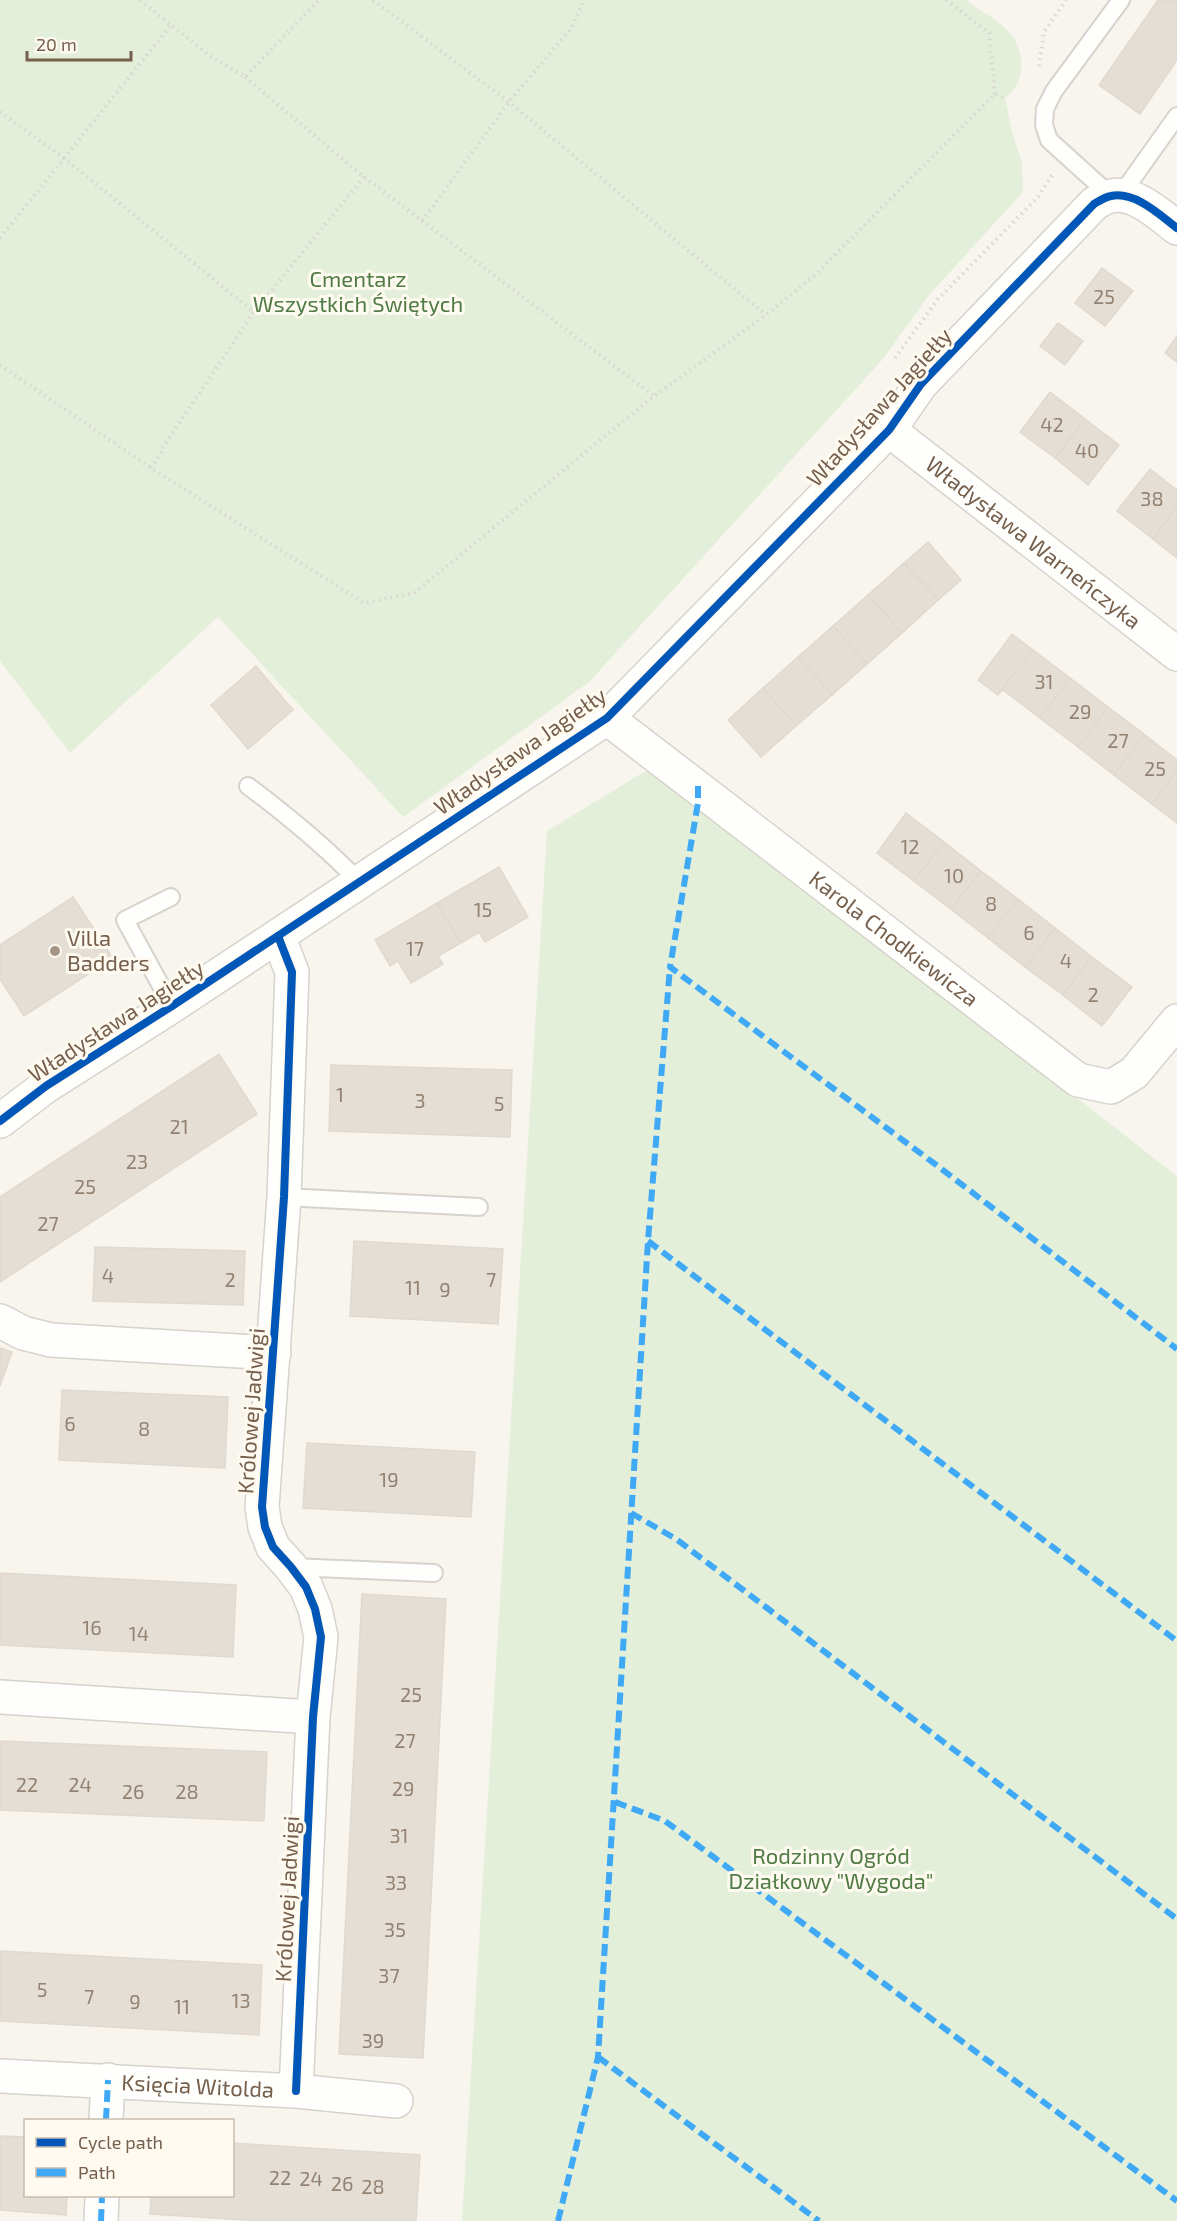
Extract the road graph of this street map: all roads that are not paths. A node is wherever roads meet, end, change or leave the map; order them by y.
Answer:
1 (1120, 0) edge
2 (1177, 116) edge
3 (1115, 196) junction
4 (1177, 228) edge
5 (889, 430) junction
6 (1177, 654) edge
7 (607, 718) junction
8 (248, 786) dead end
9 (359, 882) junction
10 (171, 897) dead end
11 (278, 936) junction
12 (172, 1006) junction
13 (1177, 1021) edge
14 (0, 1121) edge
15 (284, 1197) junction
16 (479, 1207) dead end
17 (0, 1321) edge
18 (274, 1353) junction
19 (291, 1567) junction
20 (434, 1573) dead end
21 (0, 1697) edge
22 (313, 1717) junction
23 (0, 2076) edge
24 (108, 2080) junction
25 (296, 2091) junction
26 (396, 2101) dead end
27 (106, 2119) edge
28 (102, 2197) edge
29 (101, 2221) edge

1 - 3 lane
2 - 3 lane
3 - 4 street
3 - 5 street, Władysława Jagiełły
5 - 6 street, Władysława Warneńczyka
5 - 7 street, Władysława Jagiełły
7 - 9 street, Władysława Jagiełły
7 - 13 street, Karola Chodkiewicza
8 - 9 lane
9 - 11 street, Władysława Jagiełły
10 - 12 lane
11 - 12 street, Władysława Jagiełły
11 - 15 street, Królowej Jadwigi
12 - 14 street, Władysława Jagiełły
15 - 16 lane
15 - 18 street, Królowej Jadwigi
17 - 18 street, Królowej Jadwigi
18 - 19 street, Królowej Jadwigi
19 - 20 lane
19 - 22 street, Królowej Jadwigi
21 - 22 street
22 - 25 street, Królowej Jadwigi
23 - 24 street, Księcia Witolda
24 - 25 street, Księcia Witolda
24 - 27 street
25 - 26 street, Księcia Witolda
28 - 29 street

